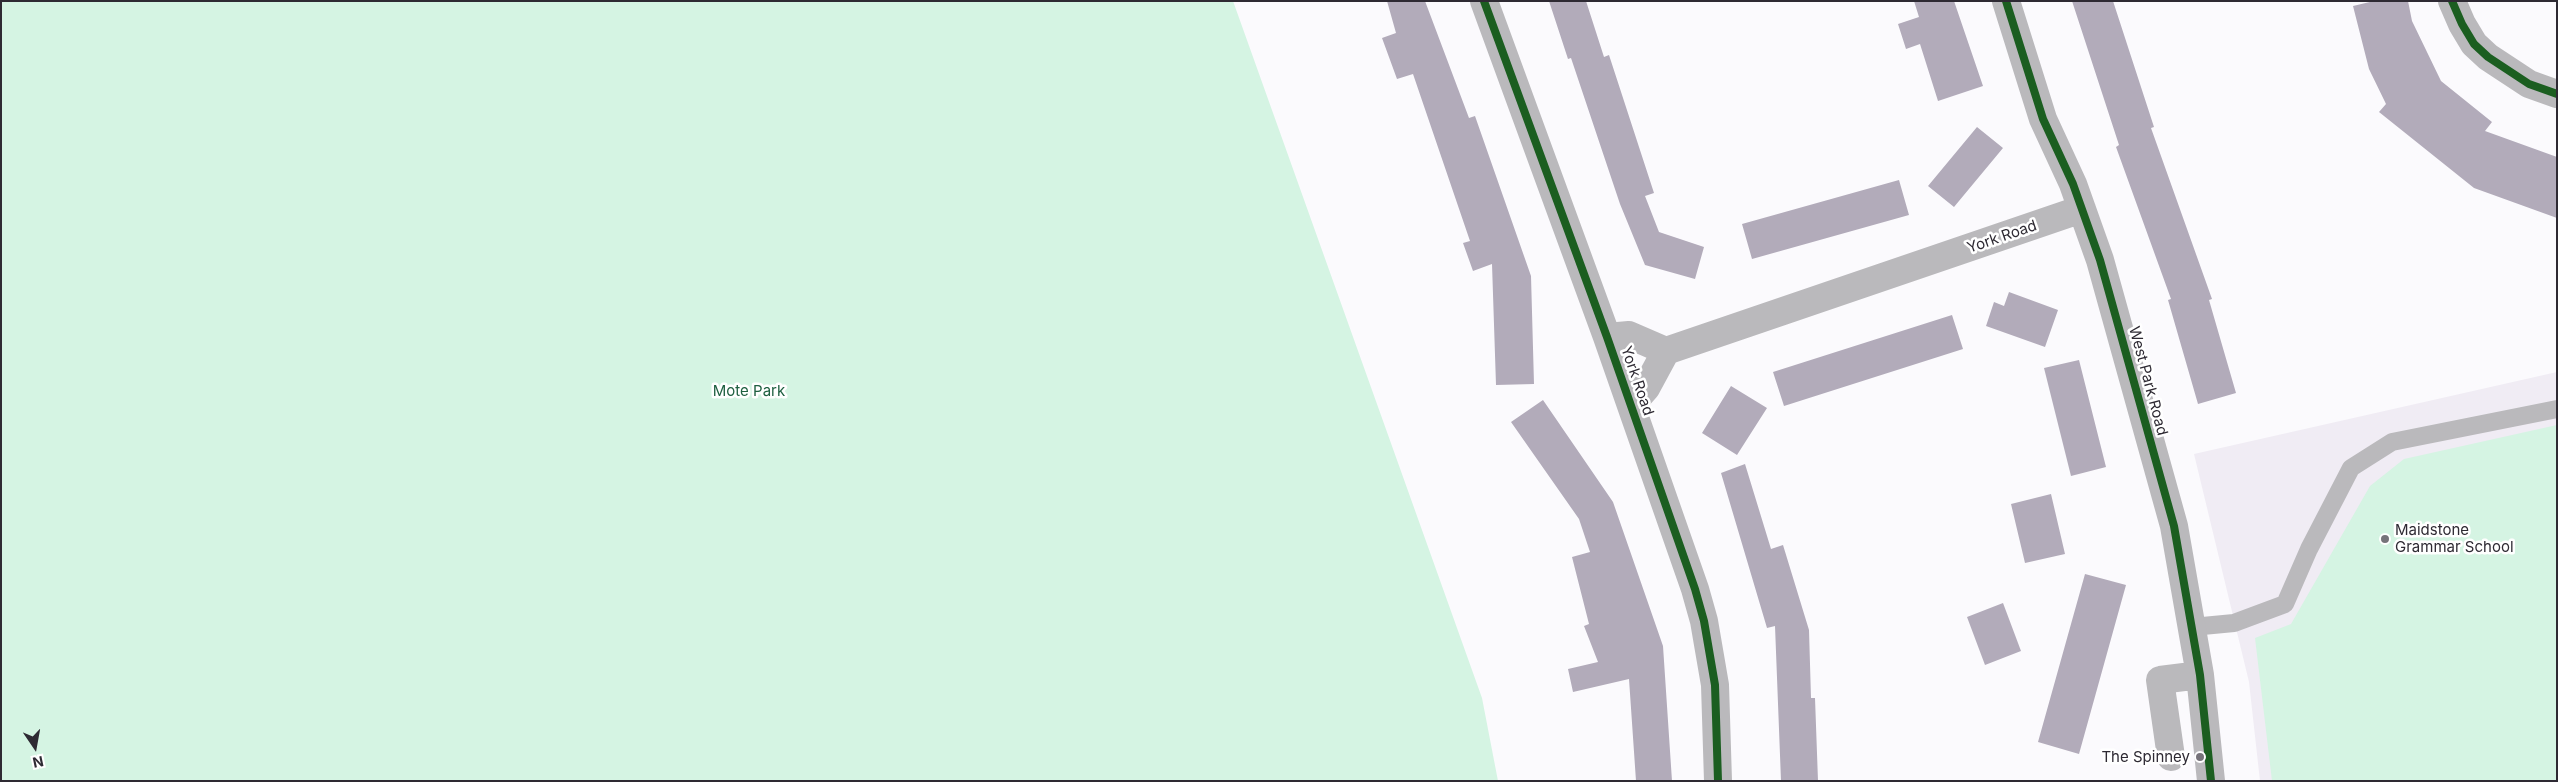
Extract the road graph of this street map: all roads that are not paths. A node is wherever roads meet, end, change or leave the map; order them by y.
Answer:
1 (1484, 1) edge
2 (2006, 1) edge
3 (2452, 1) edge
4 (2557, 94) edge
5 (2082, 209) junction
6 (1608, 337) junction
7 (1666, 351) junction
8 (1631, 405) junction
9 (2557, 409) edge
10 (2192, 627) junction
11 (2200, 675) junction
12 (2171, 757) dead end
13 (1718, 781) edge
14 (2211, 781) edge

1 - 6 street, York Road
2 - 5 street, West Park Road
3 - 4 street
5 - 7 street, York Road
5 - 10 street, West Park Road
6 - 7 street, York Road
6 - 8 street, York Road
7 - 8 street, York Road
8 - 13 street, York Road
9 - 10 lane
10 - 11 street, West Park Road
11 - 12 street
11 - 14 street, West Park Road

